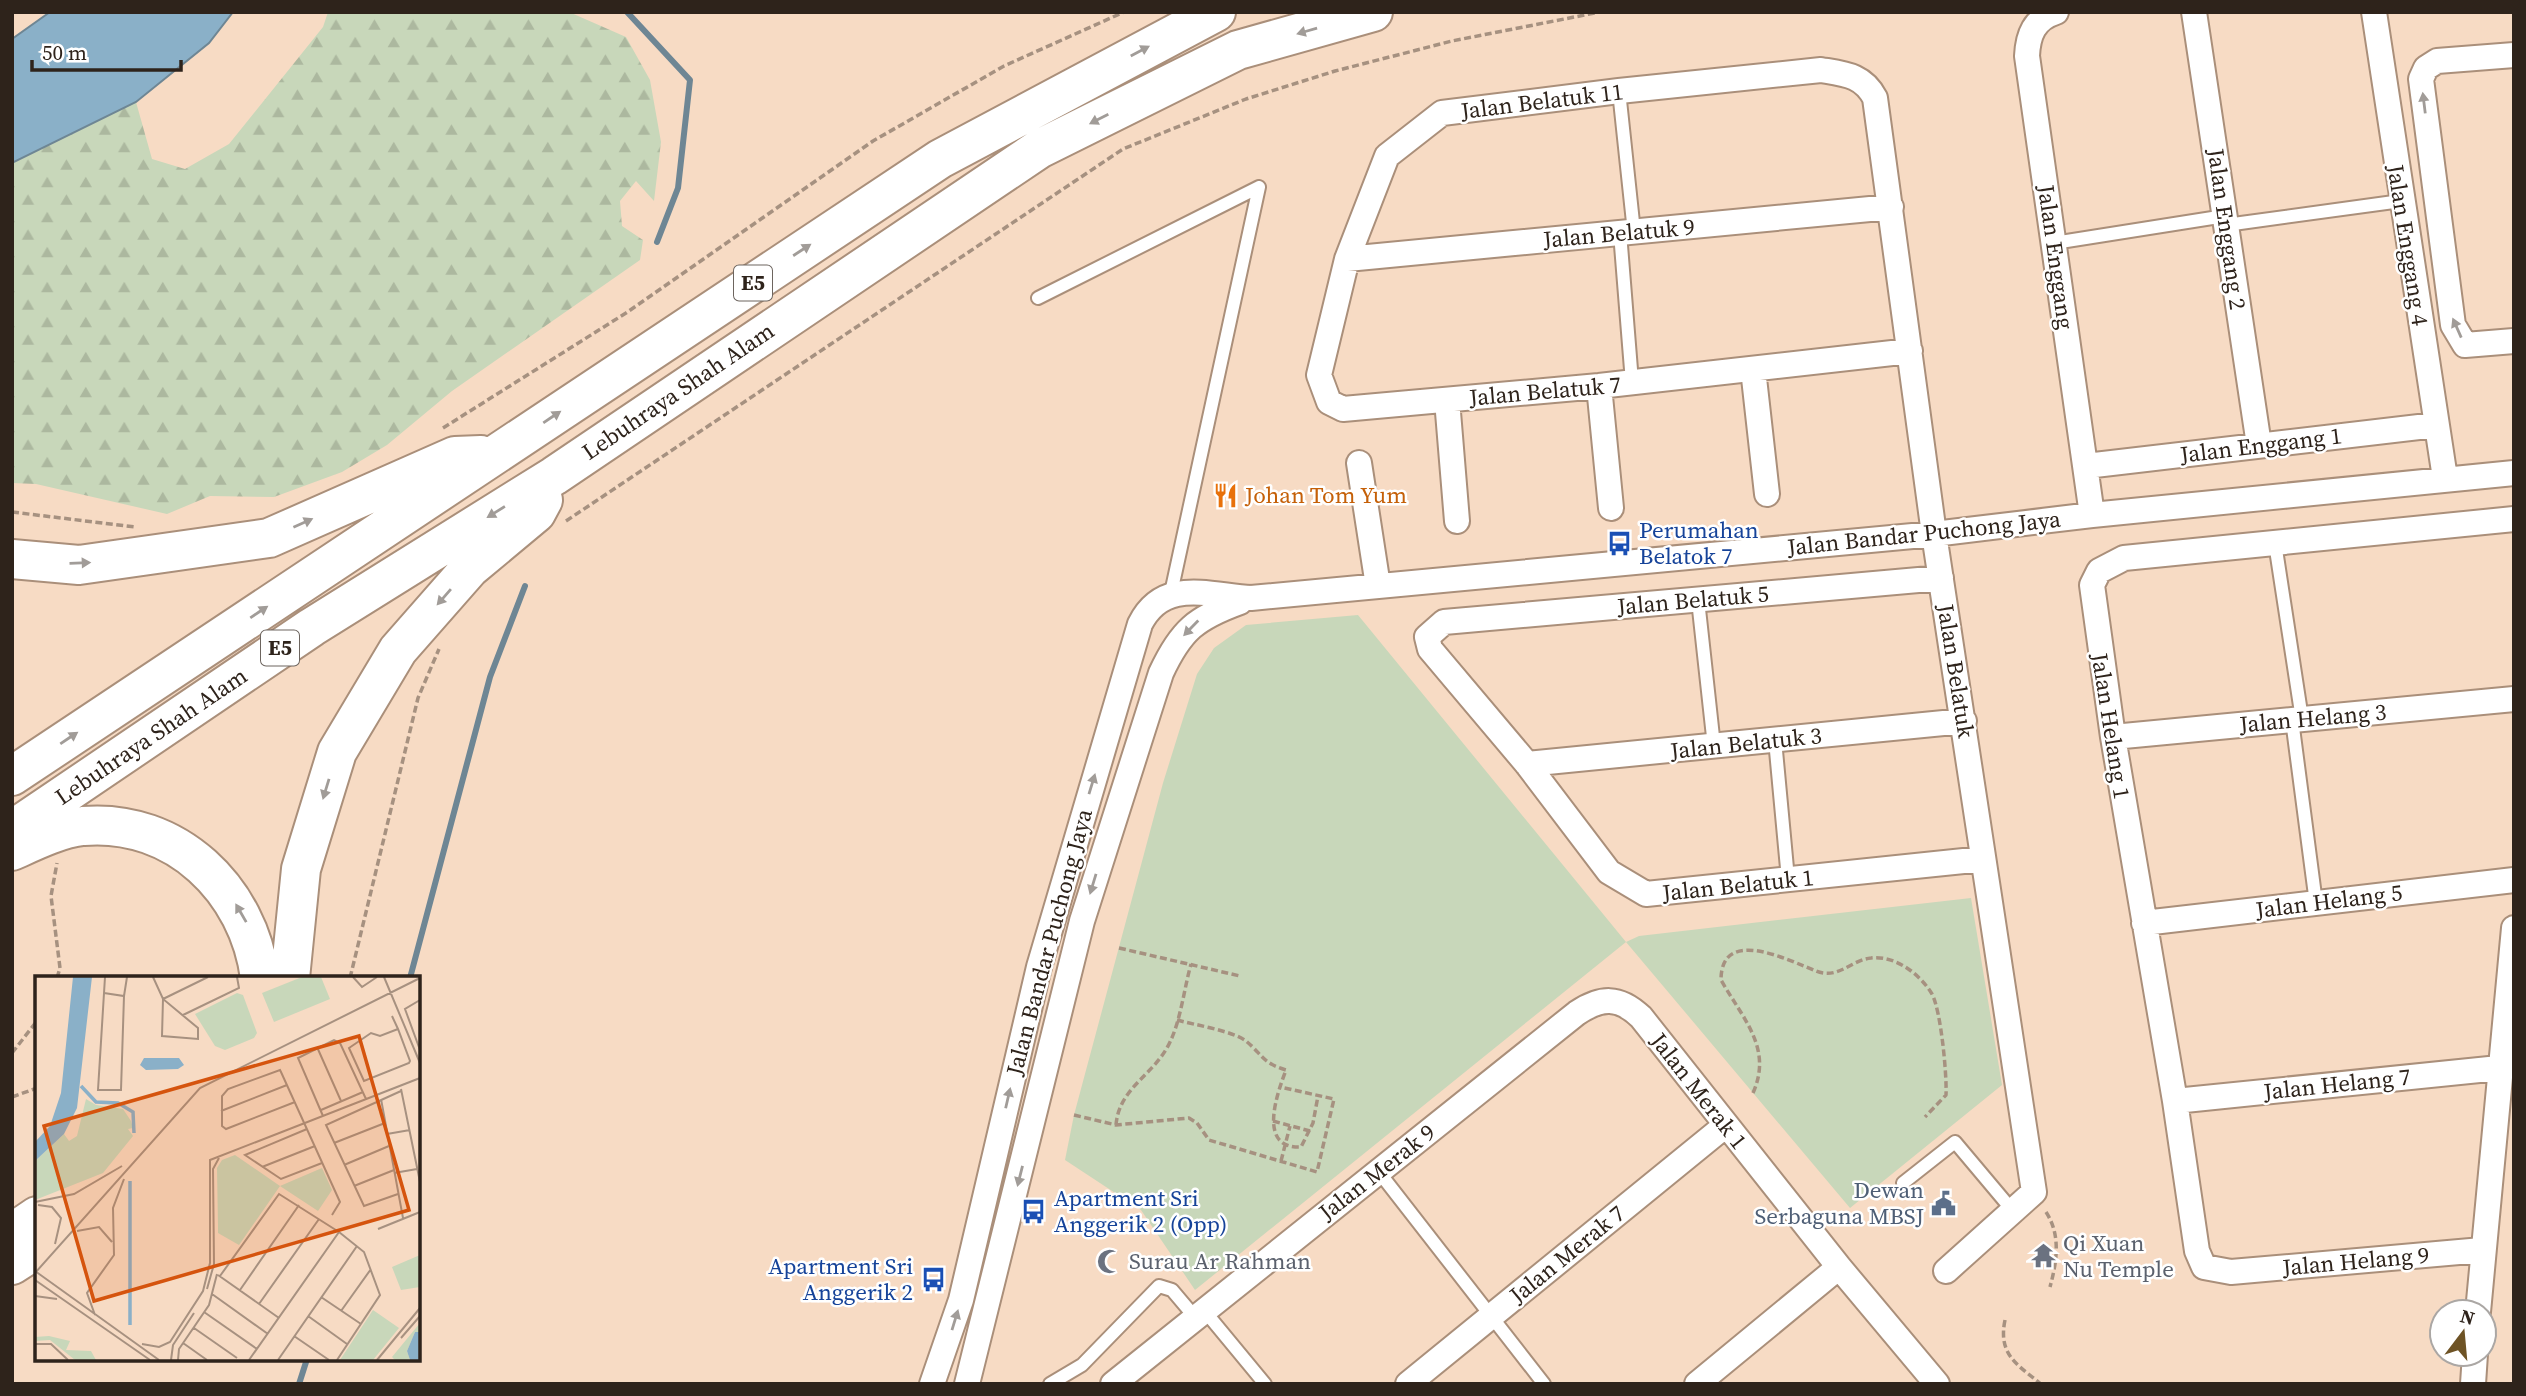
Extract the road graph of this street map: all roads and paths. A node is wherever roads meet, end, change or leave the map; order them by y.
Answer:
1 (1124, 12) edge
2 (1216, 12) edge
3 (1373, 12) edge
4 (1600, 12) edge
5 (2056, 12) edge
6 (2194, 12) edge
7 (2374, 12) edge
8 (2514, 55) edge
9 (1821, 70) joint
10 (1619, 91) junction
11 (2401, 201) junction
12 (1891, 206) junction
13 (2226, 220) junction
14 (1627, 233) junction
15 (2054, 243) junction
16 (1348, 259) junction
17 (1038, 298) dead end
18 (2514, 341) edge
19 (1910, 351) junction
20 (1753, 369) junction
21 (1632, 383) junction
22 (1598, 386) junction
23 (1447, 400) junction
24 (2436, 425) junction
25 (442, 428) dead end
26 (2259, 445) junction
27 (495, 455) junction
28 (1359, 463) dead end
29 (2086, 466) junction
30 (2514, 473) edge
31 (554, 476) junction
32 (2445, 478) junction
33 (1766, 494) dead end
34 (1611, 508) dead end
35 (12, 512) edge
36 (2092, 515) junction
37 (2514, 519) edge
38 (1457, 521) dead end
39 (560, 525) dead end
40 (144, 527) dead end
41 (1934, 534) junction
42 (2276, 543) junction
43 (12, 559) edge
44 (1941, 578) junction
45 (1378, 586) junction
46 (1171, 593) junction
47 (1251, 598) junction
48 (1698, 600) junction
49 (1444, 622) joint
50 (441, 645) dead end
51 (2514, 699) edge
52 (2297, 720) junction
53 (1964, 721) junction
54 (2113, 737) junction
55 (1775, 740) junction
56 (1714, 746) junction
57 (1527, 764) junction
58 (12, 776) edge
59 (12, 830) edge
60 (12, 851) edge
61 (62, 855) dead end
62 (1983, 859) junction
63 (1788, 879) junction
64 (2514, 880) edge
65 (2316, 903) junction
66 (2144, 923) junction
67 (2514, 928) edge
68 (1119, 948) dead end
69 (1191, 964) junction
70 (58, 976) edge
71 (260, 976) edge
72 (290, 976) edge
73 (350, 976) edge
74 (1240, 976) dead end
75 (1577, 1013) joint
76 (1177, 1020) junction
77 (35, 1024) edge
78 (12, 1053) edge
79 (2503, 1083) edge
80 (1280, 1087) junction
81 (35, 1089) edge
82 (1753, 1093) dead end
83 (1318, 1096) junction
84 (12, 1097) edge
85 (2175, 1101) junction
86 (1074, 1115) dead end
87 (1926, 1117) dead end
88 (1273, 1121) junction
89 (1116, 1125) junction
90 (1726, 1125) junction
91 (1290, 1126) junction
92 (1310, 1131) junction
93 (1285, 1143) junction
94 (1281, 1161) junction
95 (1379, 1172) junction
96 (1903, 1183) dead end
97 (2012, 1211) junction
98 (2046, 1212) dead end
99 (35, 1217) edge
100 (12, 1233) edge
101 (2482, 1250) junction
102 (35, 1251) edge
103 (12, 1265) edge
104 (1839, 1267) junction
105 (1946, 1271) dead end
106 (2231, 1272) joint
107 (2050, 1287) dead end
108 (2478, 1298) edge
109 (1198, 1313) junction
110 (1491, 1316) junction
111 (2005, 1320) dead end
112 (932, 1384) edge
113 (967, 1384) edge
114 (1050, 1384) edge
115 (1113, 1384) edge
116 (1265, 1384) edge
117 (1408, 1384) edge
118 (1544, 1384) edge
119 (1697, 1384) edge
120 (1937, 1384) edge
121 (2041, 1384) edge

1 - 25 path
27 -> 2 highway, Lebuhraya Shah Alam / E5
3 -> 31 highway, Lebuhraya Shah Alam / E5
4 - 39 path
5 - 15 street, Jalan Enggang
6 - 13 street, Jalan Enggang 2
7 - 11 street, Jalan Enggang 4
18 -> 8 street
9 - 10 street, Jalan Belatuk 11
9 - 12 street, Jalan Belatuk
10 - 14 lane
10 - 16 street, Jalan Belatuk 11
11 - 13 lane
11 - 24 street, Jalan Enggang 4
12 - 14 street, Jalan Belatuk 9
12 - 19 street, Jalan Belatuk
13 - 15 lane
13 - 26 street, Jalan Enggang 2
14 - 16 street, Jalan Belatuk 9
14 - 21 lane
15 - 29 street, Jalan Enggang
16 - 23 street, Jalan Belatuk 7
17 - 46 lane
19 - 20 street, Jalan Belatuk 7
19 - 41 street, Jalan Belatuk
20 - 21 street, Jalan Belatuk 7
20 - 33 street
21 - 22 street, Jalan Belatuk 7
22 - 23 street, Jalan Belatuk 7
22 - 34 street
23 - 38 street
24 - 26 street, Jalan Enggang 1
24 - 32 street, Jalan Enggang 4
26 - 29 street, Jalan Enggang 1
43 -> 27 highway
58 -> 27 highway, Lebuhraya Shah Alam / E5
28 - 45 street
29 - 36 street, Jalan Enggang
30 - 32 street, Jalan Bandar Puchong Jaya
31 -> 59 highway, Lebuhraya Shah Alam / E5
31 -> 72 highway
32 - 36 street, Jalan Bandar Puchong Jaya
35 - 40 path
36 - 41 street, Jalan Bandar Puchong Jaya
37 - 42 street, Jalan Helang 1
41 - 44 street, Jalan Belatuk
41 - 45 street, Jalan Bandar Puchong Jaya
42 - 52 lane
42 - 54 street, Jalan Helang 1
44 - 48 street, Jalan Belatuk 5
44 - 53 street, Jalan Belatuk
45 - 47 street, Jalan Bandar Puchong Jaya
46 - 47 street, Jalan Bandar Puchong Jaya
112 -> 46 street, Jalan Bandar Puchong Jaya
47 -> 113 street, Jalan Bandar Puchong Jaya
48 - 49 street, Jalan Belatuk 5
48 - 56 lane
49 - 57 street, Jalan Belatuk 1
50 - 73 path
51 - 52 street, Jalan Helang 3
52 - 54 street, Jalan Helang 3
52 - 65 lane
53 - 55 street, Jalan Belatuk 3
53 - 62 street, Jalan Belatuk
54 - 66 street, Jalan Helang 1
55 - 56 street, Jalan Belatuk 3
55 - 63 lane
56 - 57 street, Jalan Belatuk 3
57 - 63 street, Jalan Belatuk 1
71 -> 60 highway
61 - 70 path
62 - 63 street, Jalan Belatuk 1
62 - 97 street, Jalan Belatuk
64 - 65 street, Jalan Helang 5
65 - 66 street, Jalan Helang 5
66 - 85 street, Jalan Helang 1
67 - 79 street
68 - 69 path
69 - 74 path
69 - 76 path
75 - 90 street, Jalan Merak 1
75 - 95 street, Jalan Merak 9
76 - 80 path
76 - 89 path
77 - 78 path
79 - 85 street, Jalan Helang 7
79 - 101 street
80 - 83 path
80 - 88 path
81 - 84 path
82 - 87 path
83 - 92 path
83 - 94 path
85 - 106 street, Jalan Helang 1
86 - 89 path
88 - 91 path
88 - 93 path
89 - 94 path
90 - 104 street, Jalan Merak 1
90 - 110 street, Jalan Merak 7
91 - 92 path
91 - 93 path
92 - 93 path
93 - 94 path
95 - 109 street, Jalan Merak 9
95 - 110 lane
96 - 97 lane
97 - 105 street, Jalan Belatuk
98 - 107 path
99 - 100 highway
101 - 106 street, Jalan Helang 9
101 - 108 street
102 - 103 highway
104 - 119 street
104 - 120 street, Jalan Merak 1
109 - 114 lane
109 - 115 street, Jalan Merak 9
109 - 116 lane
110 - 117 street, Jalan Merak 7
110 - 118 lane
111 - 121 path

